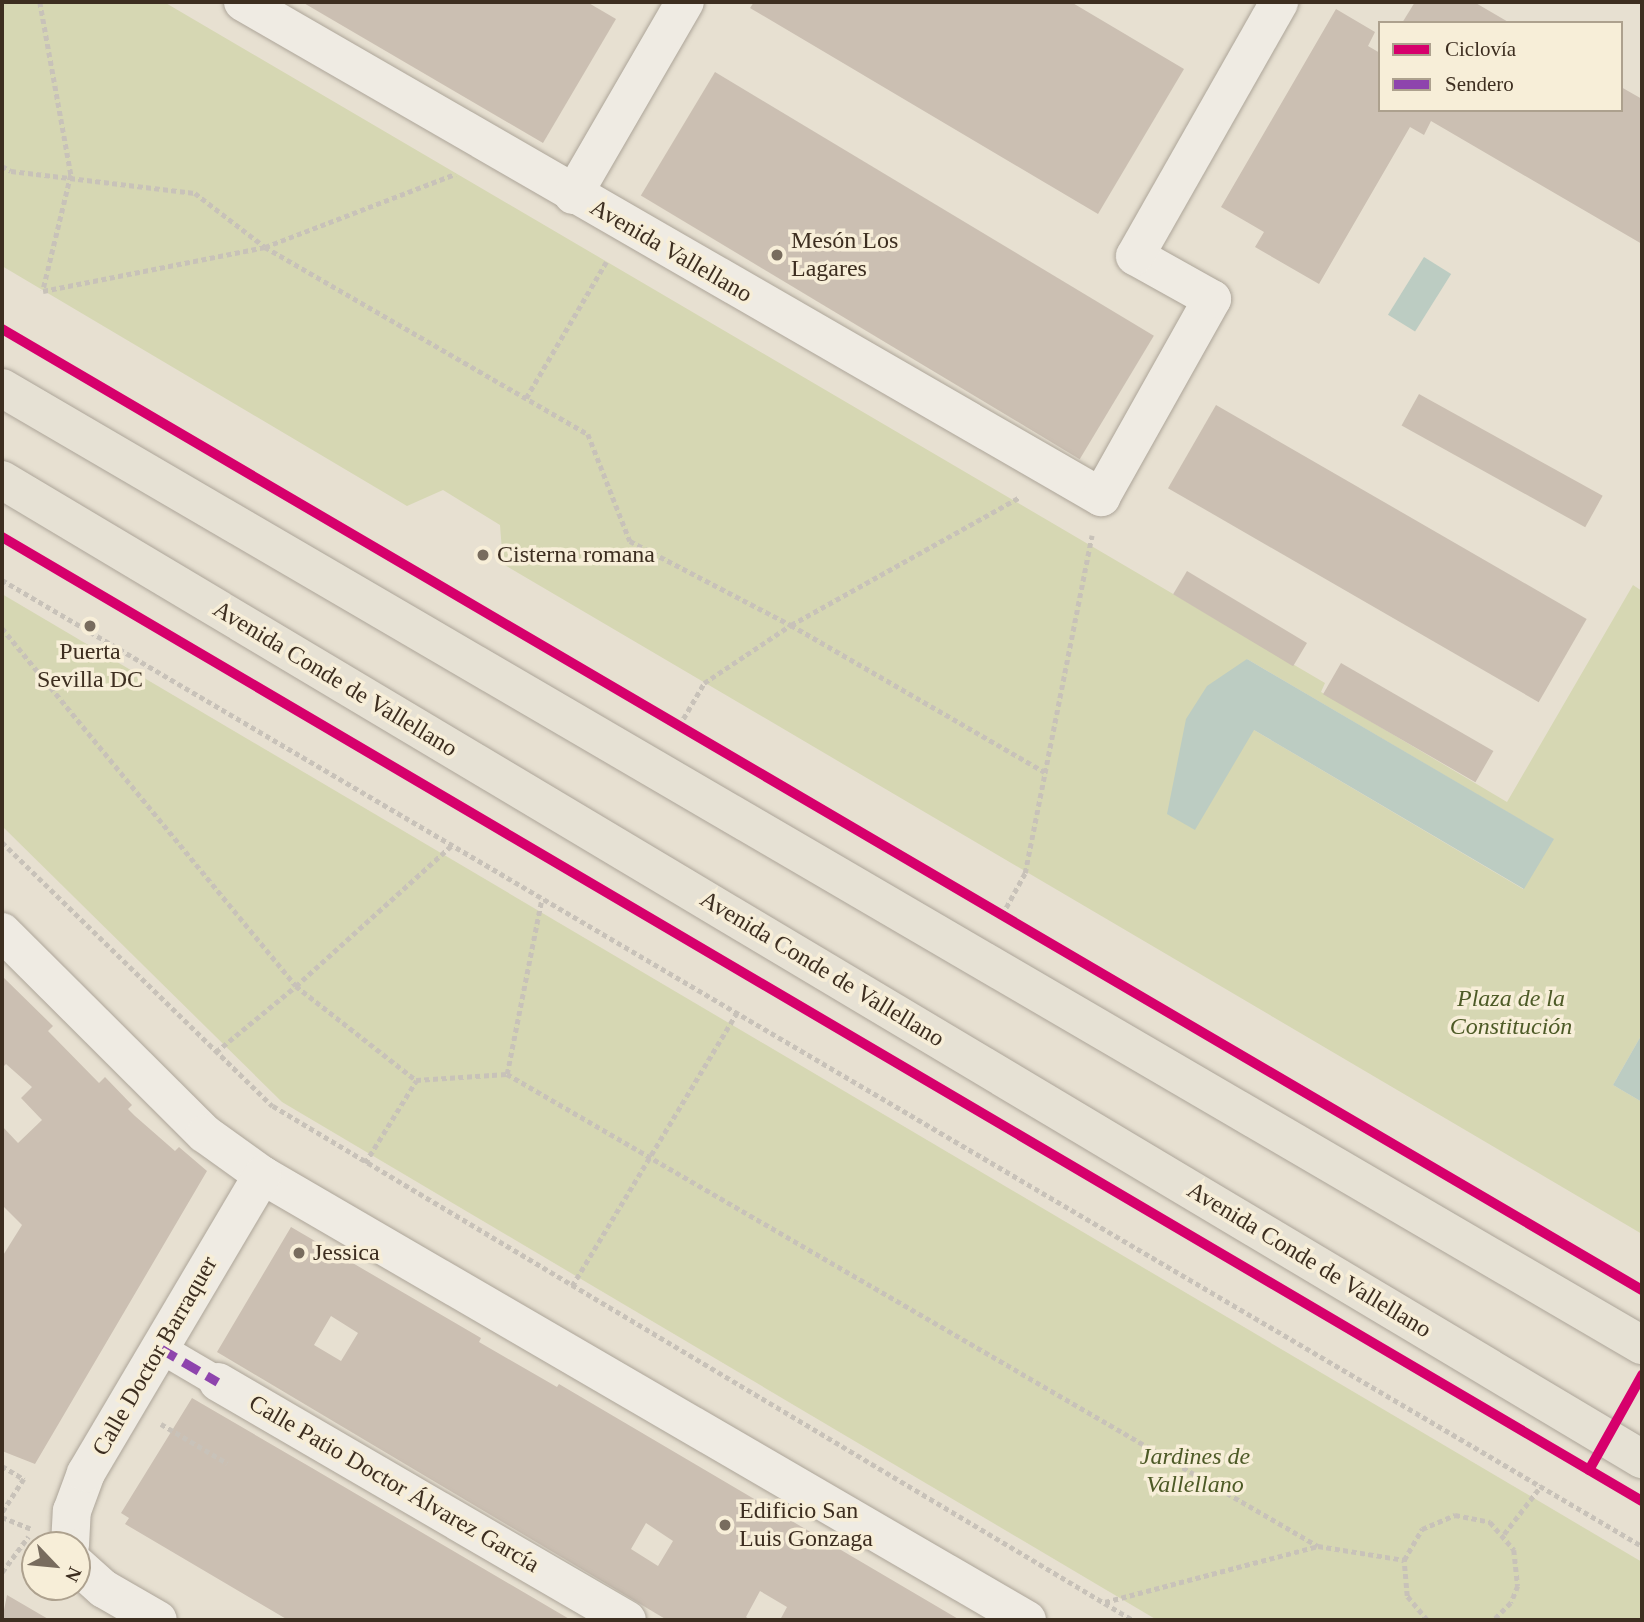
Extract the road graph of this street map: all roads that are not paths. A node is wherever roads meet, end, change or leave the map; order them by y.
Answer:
1 (243, 2) edge
2 (685, 2) edge
3 (1279, 2) edge
4 (573, 195) junction
5 (2, 388) edge
6 (2, 480) edge
7 (2, 932) edge
8 (262, 1175) junction
9 (1642, 1345) edge
10 (160, 1348) junction
11 (218, 1382) joint
12 (1642, 1459) edge
13 (71, 1531) edge
14 (91, 1577) edge
15 (158, 1620) edge
16 (627, 1620) edge
17 (1027, 1620) edge

1 - 4 street, Avenida Vallellano
2 - 4 street
3 - 4 street, Avenida Vallellano
5 - 9 main road
6 - 12 main road, Avenida Conde de Vallellano
7 - 8 street
8 - 10 street, Calle Doctor Barraquer
8 - 17 street
10 - 11 street, Calle Patio Doctor Álvarez García
10 - 13 street, Calle Doctor Barraquer
11 - 16 street, Calle Patio Doctor Álvarez García
14 - 15 street

